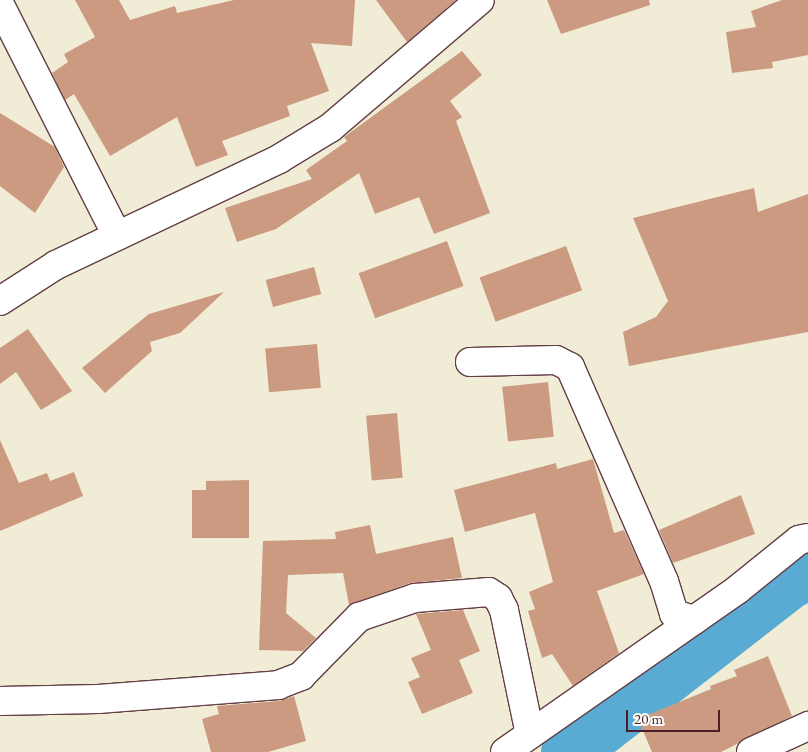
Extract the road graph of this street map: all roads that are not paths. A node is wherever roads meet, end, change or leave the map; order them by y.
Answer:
1 (480, 0) edge
2 (0, 5) edge
3 (116, 234) junction
4 (0, 301) edge
5 (470, 362) dead end
6 (808, 538) edge
7 (694, 620) junction
8 (0, 701) edge
9 (808, 726) edge
10 (530, 734) junction
11 (505, 752) edge
12 (751, 752) edge

1 - 3 street
2 - 3 street
3 - 4 street
5 - 7 street
6 - 7 street
7 - 10 street
8 - 10 street
9 - 12 street
10 - 11 street

